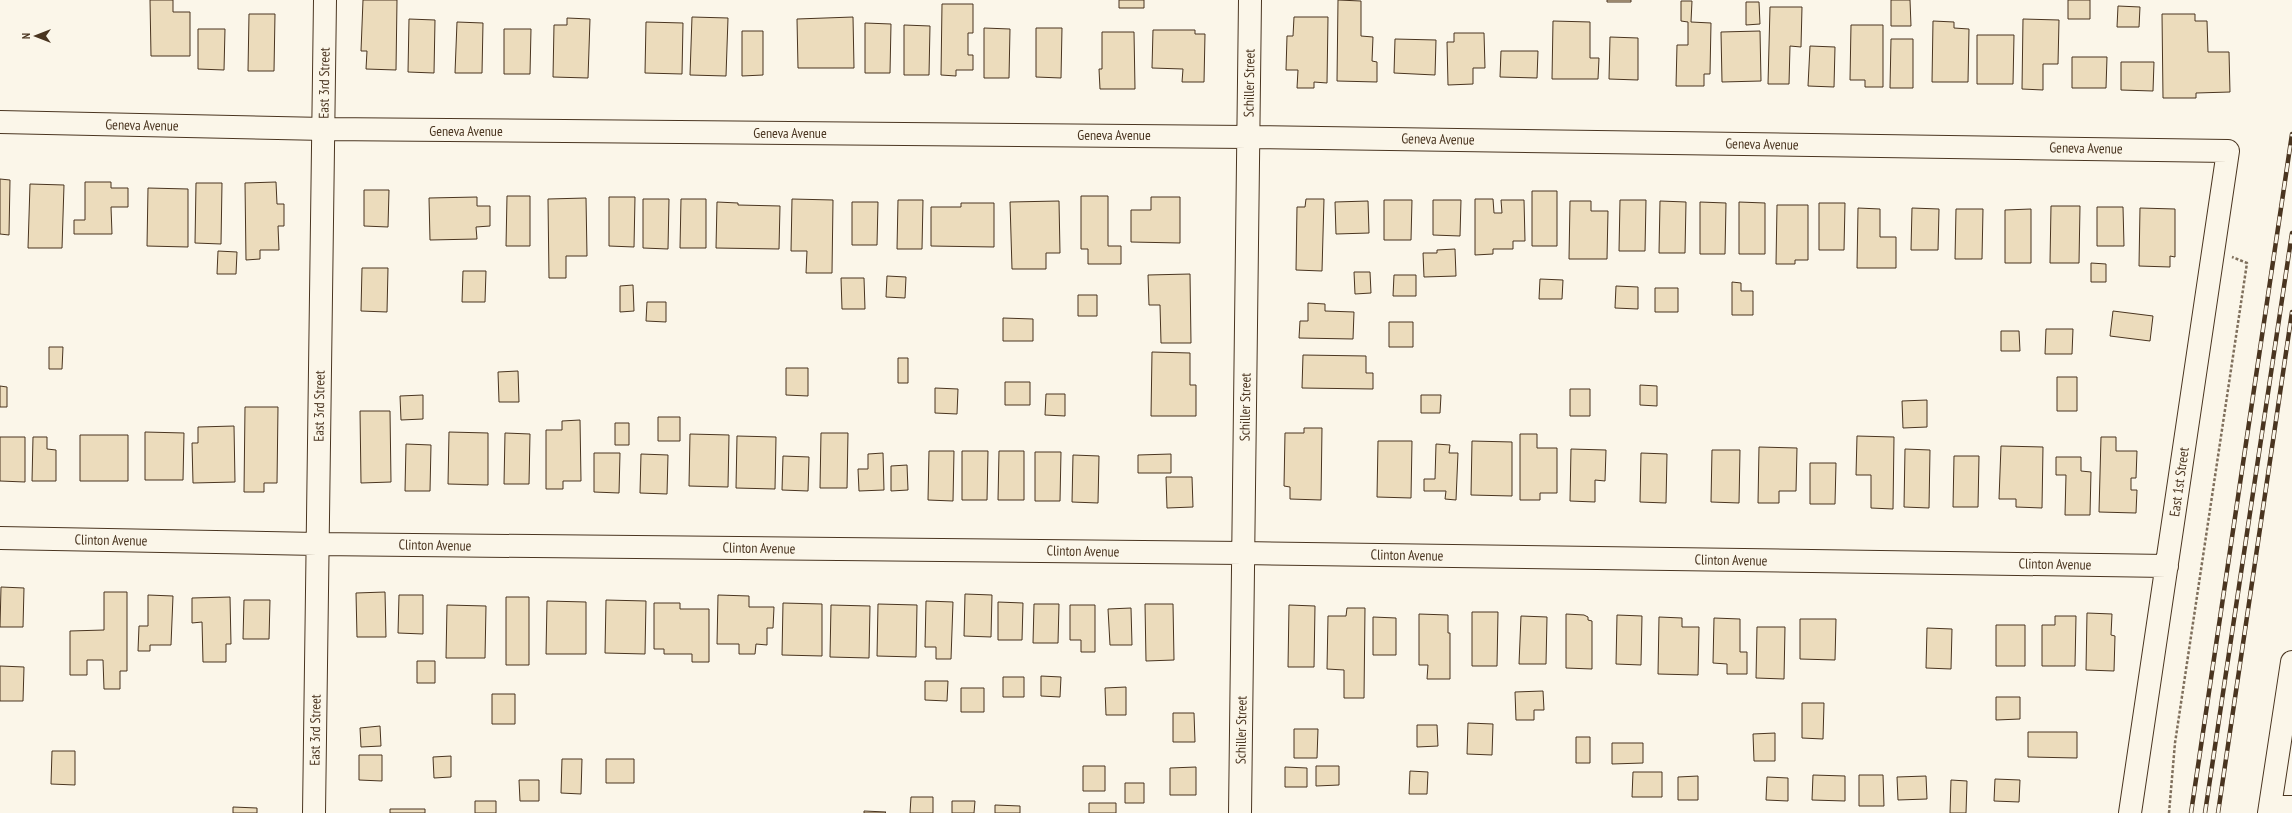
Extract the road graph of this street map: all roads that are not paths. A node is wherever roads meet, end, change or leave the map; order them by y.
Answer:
1 (325, 0) edge
2 (1250, 0) edge
3 (0, 122) edge
4 (324, 129) junction
5 (1248, 136) junction
6 (2228, 151) joint
7 (0, 538) edge
8 (317, 544) junction
9 (1243, 553) junction
10 (2167, 566) junction
11 (2292, 662) edge
12 (2292, 807) edge
13 (2270, 810) edge
14 (314, 813) edge
15 (1240, 813) edge
16 (2130, 813) edge

1 - 4 street, East 3rd Street
2 - 5 street, Schiller Street
3 - 4 street, Geneva Avenue
4 - 5 street, Geneva Avenue
4 - 8 street, East 3rd Street
5 - 6 street, Geneva Avenue
5 - 9 street, Schiller Street
6 - 10 street, East 1st Street
7 - 8 street, Clinton Avenue
8 - 9 street, Clinton Avenue
8 - 14 street, East 3rd Street
9 - 10 street, Clinton Avenue
9 - 15 street, Schiller Street
10 - 16 street, East 1st Street
11 - 13 street
12 - 13 street

